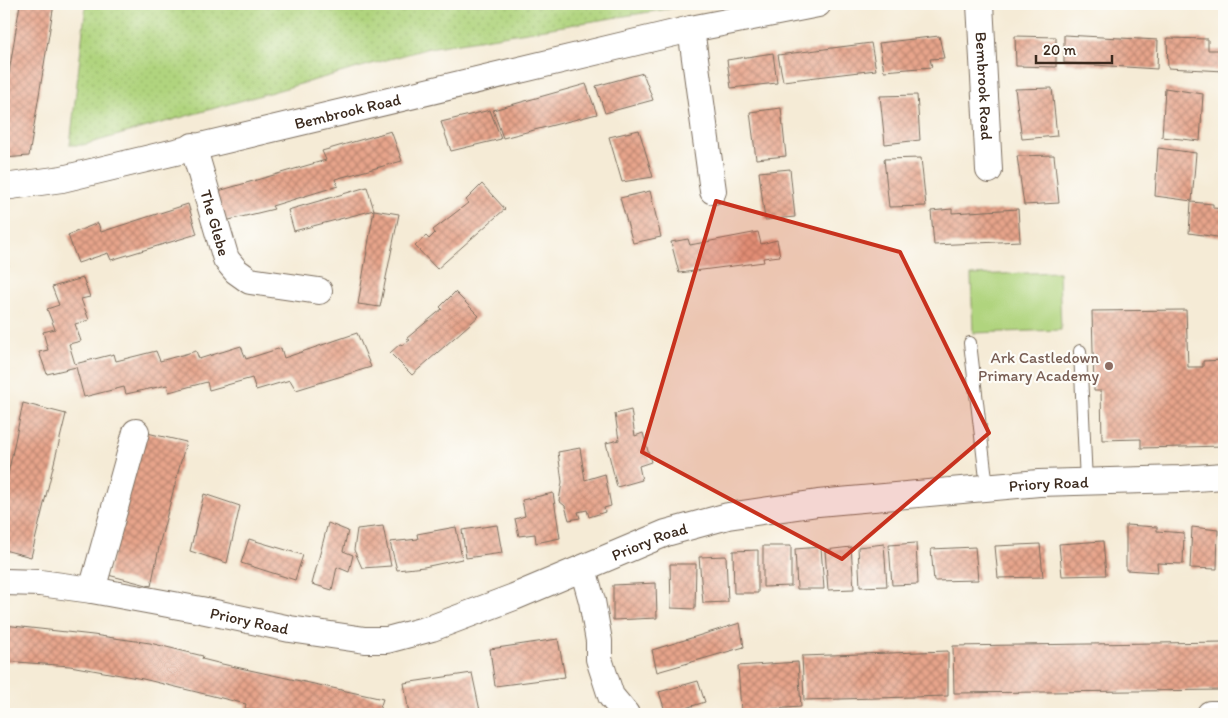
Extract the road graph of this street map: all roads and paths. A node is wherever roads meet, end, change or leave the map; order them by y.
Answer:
1 (818, 4) edge
2 (980, 4) edge
3 (691, 29) junction
4 (193, 146) junction
5 (989, 170) dead end
6 (4, 187) edge
7 (713, 191) dead end
8 (319, 291) dead end
9 (970, 344) dead end
10 (1080, 351) dead end
11 (136, 432) dead end
12 (1224, 476) edge
13 (1086, 482) junction
14 (987, 487) junction
15 (583, 569) junction
16 (4, 582) edge
17 (92, 590) junction
18 (626, 714) edge
19 (1210, 714) edge
20 (1224, 714) edge

1 - 3 street, Bembrook Road
2 - 5 street, Bembrook Road
3 - 4 street, Bembrook Road
3 - 7 street
4 - 6 street, Bembrook Road
4 - 8 street, The Glebe
9 - 14 lane
10 - 13 lane
11 - 17 street
12 - 13 street, Priory Road
13 - 14 street, Priory Road
14 - 15 street, Priory Road
15 - 17 street, Priory Road
15 - 18 street
16 - 17 street, Priory Road
19 - 20 street

